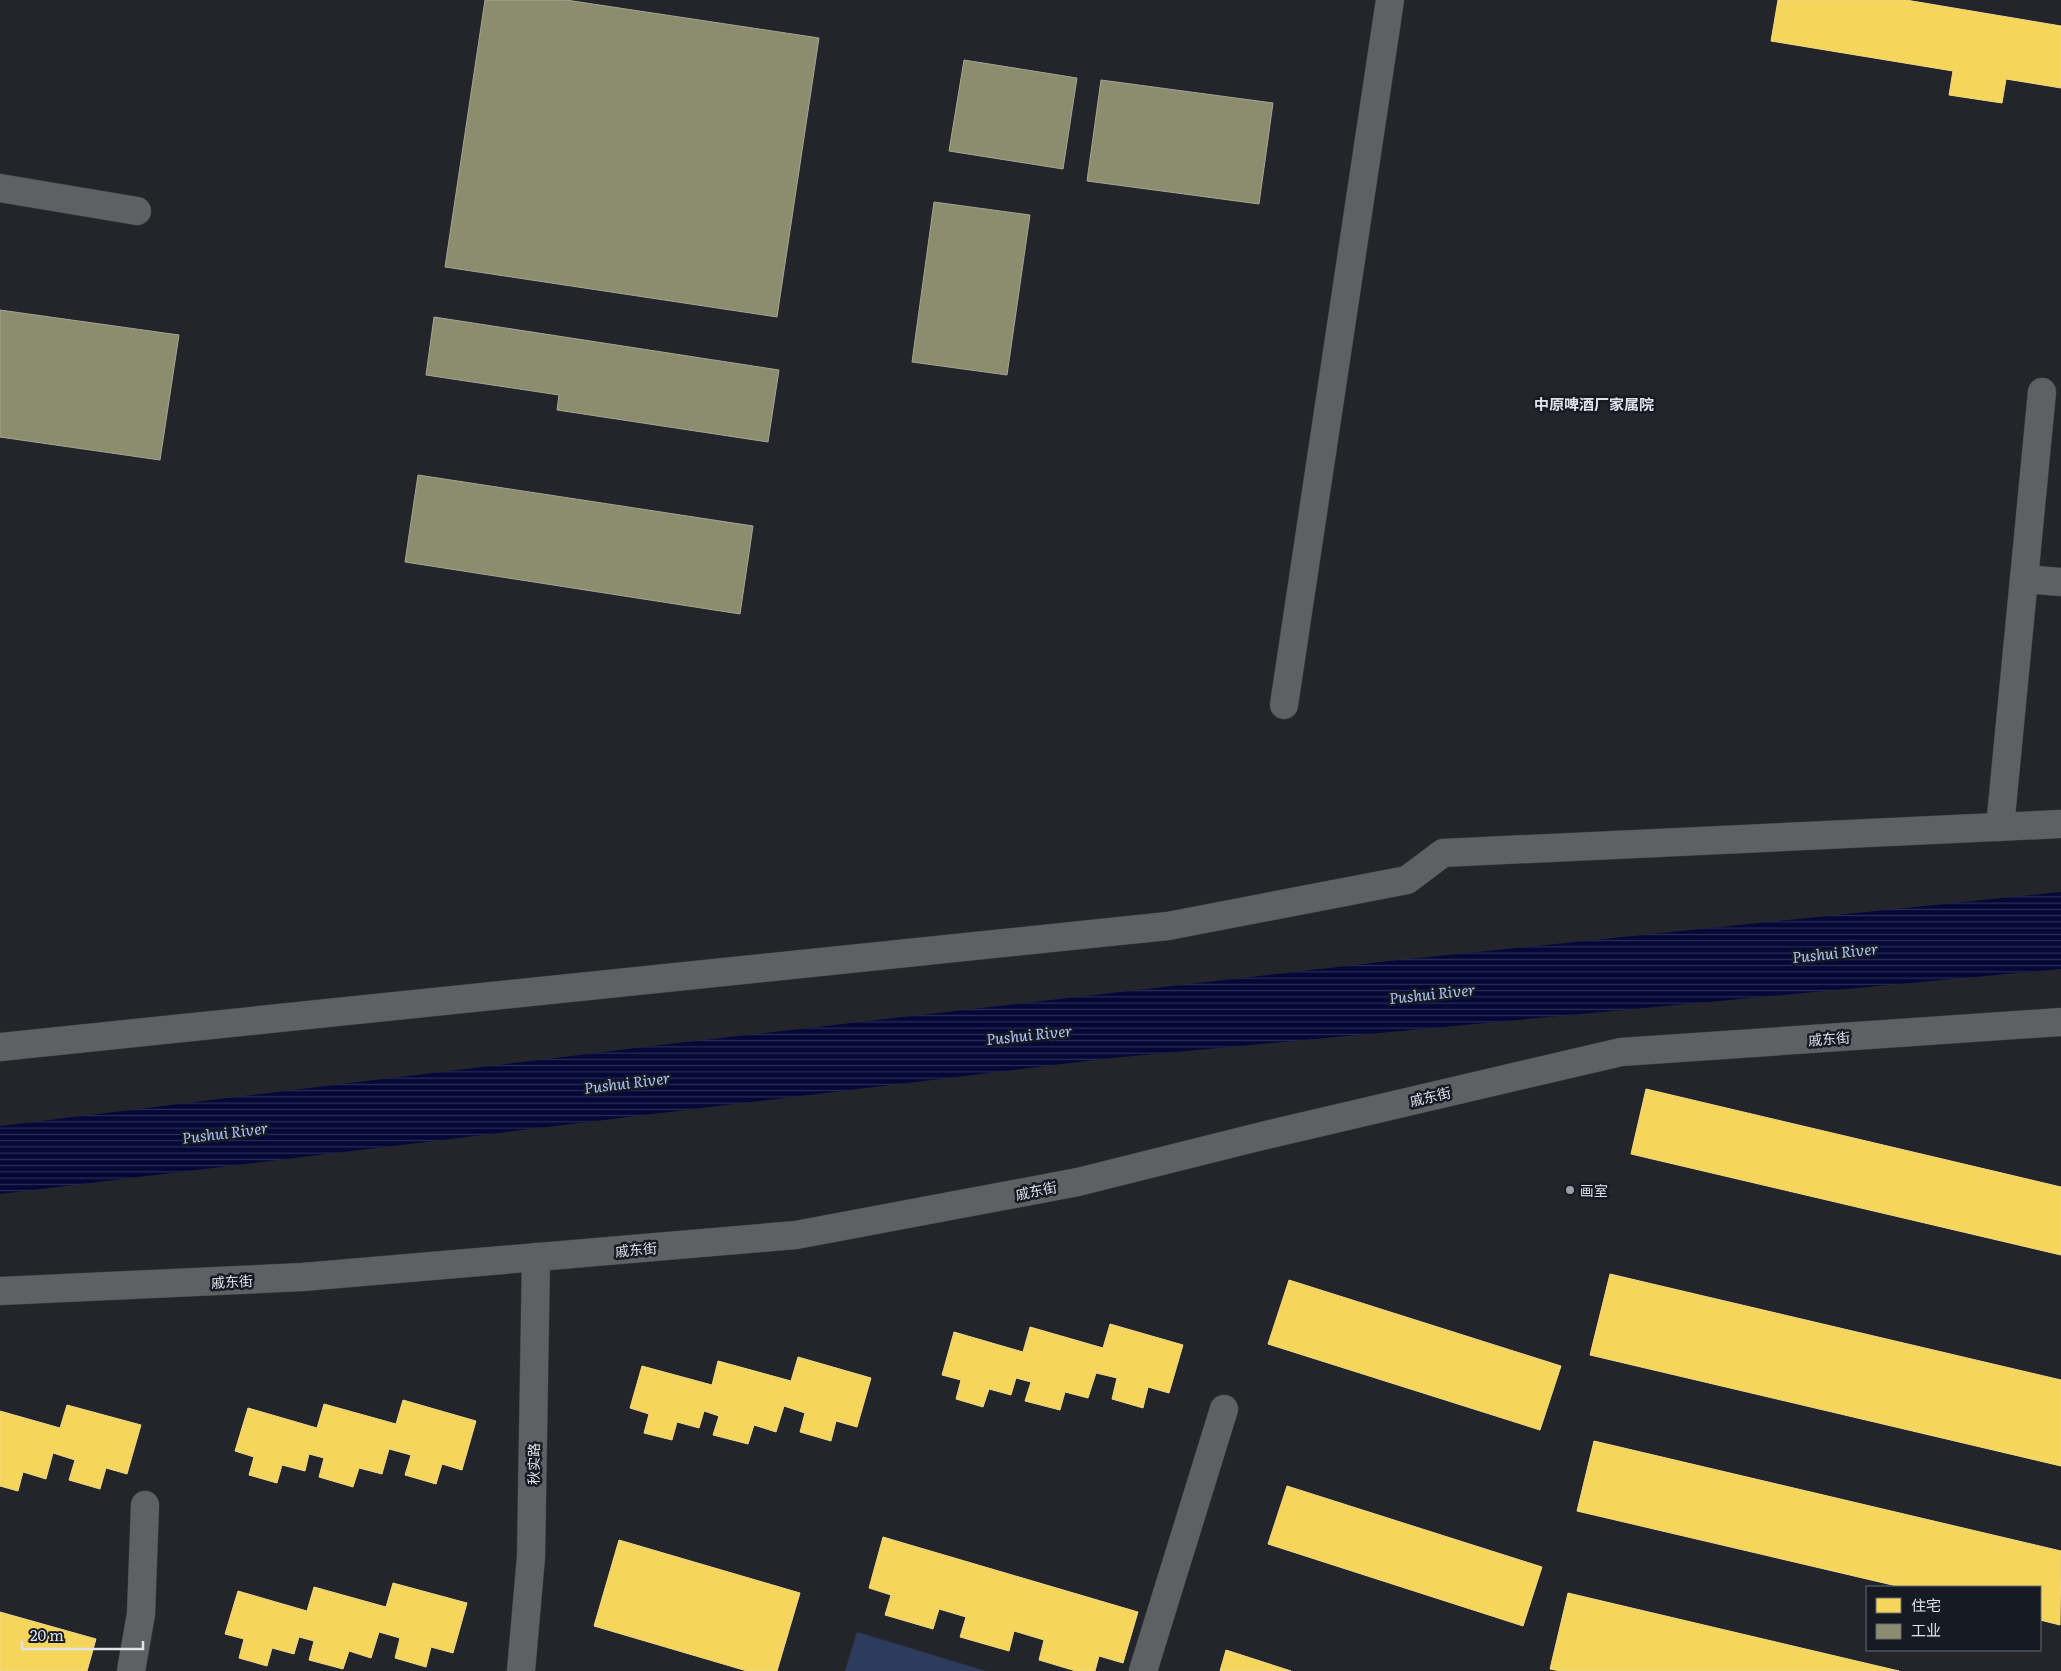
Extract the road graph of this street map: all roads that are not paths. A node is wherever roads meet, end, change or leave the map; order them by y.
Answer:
1 (1390, 0) edge
2 (0, 188) edge
3 (137, 211) dead end
4 (2048, 404) edge
5 (2024, 579) junction
6 (2061, 582) edge
7 (1284, 705) dead end
8 (2061, 824) edge
9 (2000, 827) junction
10 (2061, 1022) edge
11 (0, 1047) edge
12 (536, 1257) junction
13 (0, 1291) edge
14 (1224, 1409) dead end
15 (145, 1505) dead end
16 (131, 1671) edge
17 (521, 1671) edge
18 (1143, 1671) edge

1 - 7 street
2 - 3 street
4 - 5 street
5 - 6 street
5 - 9 street
8 - 9 street
9 - 11 street
10 - 12 street, 戚东街
12 - 13 street, 戚东街
12 - 17 street, 秋实路
14 - 18 street
15 - 16 street

